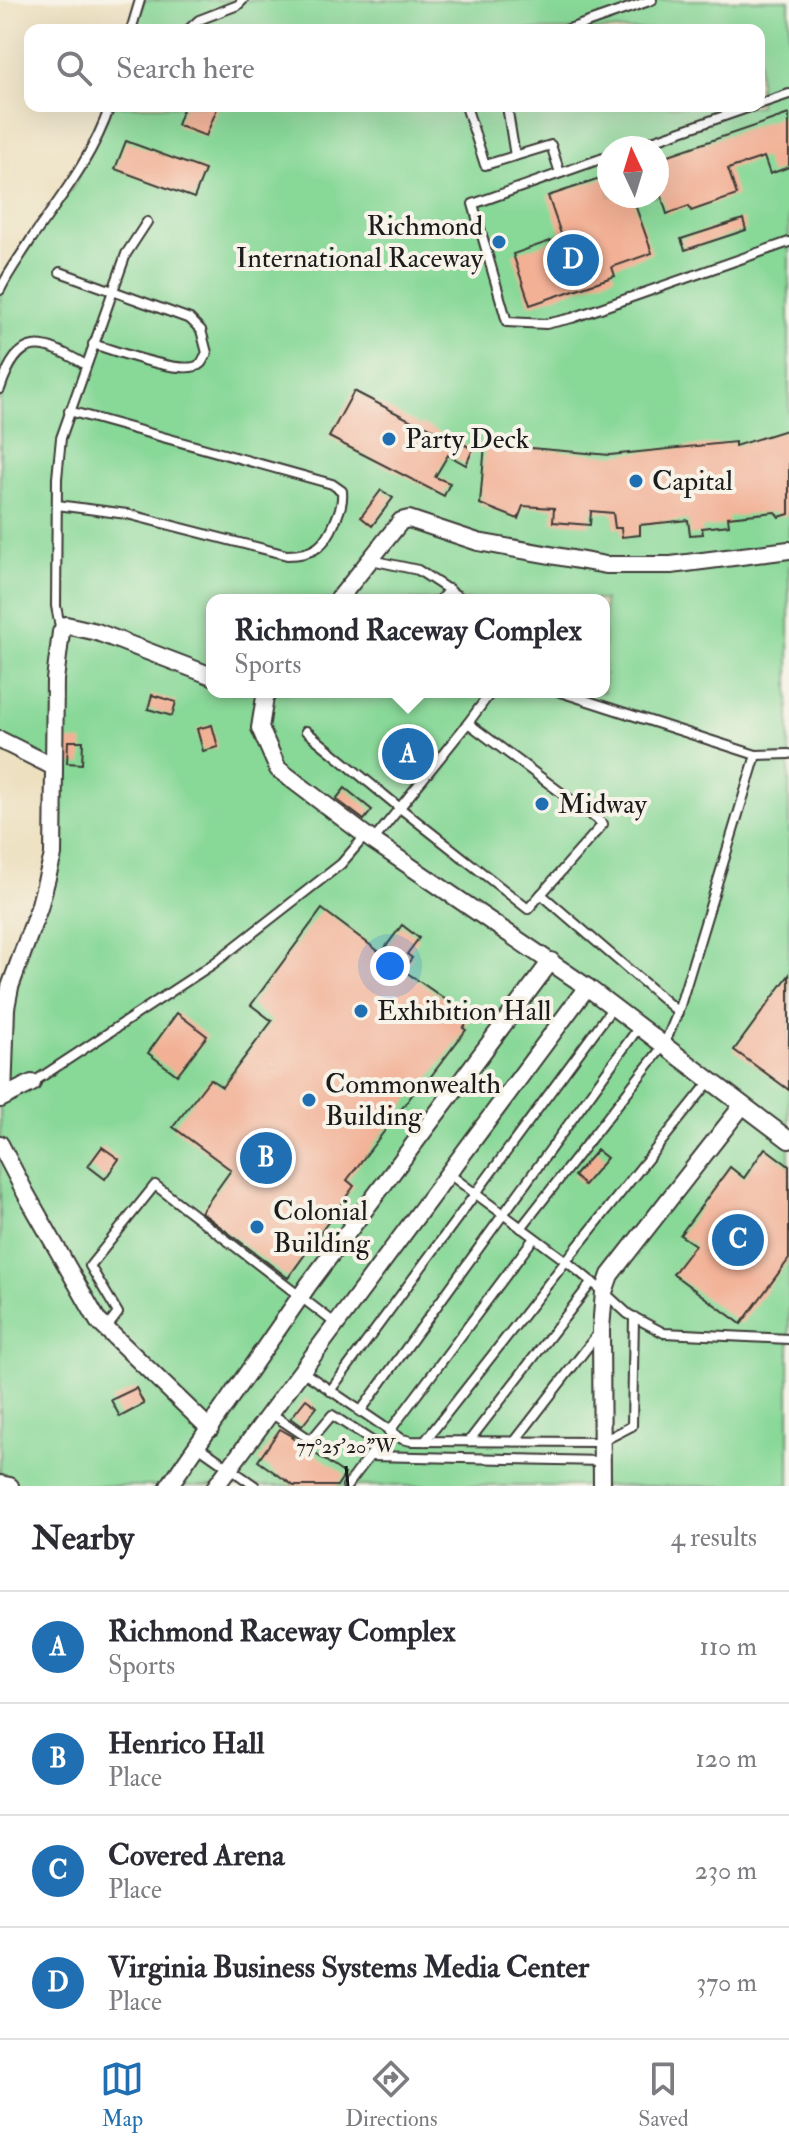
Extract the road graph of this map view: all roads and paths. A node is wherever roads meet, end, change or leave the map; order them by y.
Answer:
1 (140, 0) edge
2 (243, 0) edge
3 (652, 0) edge
4 (133, 24) edge
5 (195, 24) edge
6 (583, 24) edge
7 (789, 94) edge
8 (765, 102) edge
9 (108, 112) edge
10 (468, 112) edge
11 (508, 112) edge
12 (736, 112) edge
13 (667, 136) edge
14 (515, 156) junction
15 (597, 160) edge
16 (560, 173) junction
17 (147, 222) dead end
18 (789, 242) edge
19 (60, 272) dead end
20 (0, 290) edge
21 (113, 290) junction
22 (93, 344) junction
23 (86, 365) junction
24 (0, 389) edge
25 (69, 411) junction
26 (57, 505) junction
27 (789, 550) edge
28 (370, 560) junction
29 (449, 589) junction
30 (343, 594) edge
31 (445, 594) edge
32 (456, 594) edge
33 (61, 632) junction
34 (206, 674) edge
35 (262, 698) edge
36 (487, 698) edge
37 (579, 698) edge
38 (468, 723) junction
39 (306, 731) dead end
40 (0, 740) edge
41 (789, 754) edge
42 (756, 755) junction
43 (54, 767) junction
44 (400, 808) junction
45 (370, 838) junction
46 (541, 894) junction
47 (551, 961) junction
48 (587, 987) junction
49 (613, 1007) junction
50 (678, 1012) junction
51 (640, 1026) junction
52 (664, 1045) junction
53 (710, 1081) junction
54 (32, 1083) joint
55 (2, 1098) edge
56 (742, 1106) junction
57 (789, 1140) edge
58 (0, 1144) edge
59 (449, 1174) junction
60 (475, 1194) junction
61 (503, 1215) junction
62 (521, 1228) junction
63 (534, 1238) junction
64 (566, 1261) junction
65 (598, 1287) junction
66 (304, 1291) junction
67 (634, 1317) junction
68 (336, 1324) junction
69 (106, 1329) junction
70 (601, 1329) junction
71 (789, 1339) edge
72 (301, 1371) junction
73 (330, 1391) junction
74 (269, 1412) junction
75 (360, 1412) junction
76 (210, 1429) junction
77 (389, 1432) junction
78 (425, 1441) junction
79 (469, 1441) junction
80 (515, 1441) junction
81 (601, 1442) junction
82 (198, 1446) junction
83 (370, 1456) junction
84 (602, 1461) junction
85 (228, 1469) junction
86 (0, 1484) edge
87 (10, 1486) edge
88 (169, 1486) edge
89 (216, 1486) edge
90 (255, 1486) edge
91 (347, 1486) edge
92 (602, 1486) edge

1 - 4 lane
2 - 5 lane
3 - 6 lane
7 - 8 lane
9 - 20 lane
10 - 14 lane
11 - 14 lane
12 - 13 lane
14 - 16 lane
15 - 16 lane
16 - 18 lane
17 - 21 lane
19 - 21 lane
21 - 22 lane
21 - 22 lane
22 - 23 lane
23 - 24 lane
23 - 25 lane
25 - 26 lane
25 - 26 lane
26 - 33 lane
27 - 28 street
28 - 29 lane
28 - 30 street
29 - 31 lane
29 - 32 lane
33 - 34 street
33 - 43 street
35 - 45 street
36 - 38 lane
37 - 42 lane
38 - 44 lane
38 - 46 lane
39 - 44 lane
40 - 43 street
41 - 42 lane
42 - 50 lane
43 - 55 street
44 - 45 lane
44 - 46 lane
45 - 47 street
45 - 54 lane
46 - 50 lane
47 - 48 street
47 - 66 street
48 - 49 street
48 - 59 street
49 - 51 street
49 - 60 lane
50 - 52 lane
51 - 52 street
51 - 61 lane
52 - 53 street
52 - 62 lane
53 - 56 street
53 - 64 lane
54 - 55 street
56 - 57 street
56 - 65 street
58 - 69 street
59 - 60 lane
59 - 68 street
60 - 61 lane
60 - 73 lane
61 - 62 lane
61 - 75 lane
62 - 63 lane
63 - 64 lane
63 - 77 lane
64 - 65 lane
64 - 78 lane
65 - 67 lane
65 - 70 street
65 - 79 lane
66 - 68 lane
66 - 69 lane
66 - 76 street
67 - 71 lane
67 - 81 lane
68 - 72 street
69 - 76 street
70 - 80 lane
70 - 81 street
72 - 73 lane
72 - 74 street
73 - 75 lane
74 - 83 lane
74 - 85 street
75 - 77 lane
76 - 82 street
77 - 78 lane
78 - 79 lane
79 - 80 lane
80 - 81 lane
81 - 84 street
82 - 85 lane
82 - 88 street
83 - 84 lane
83 - 91 lane
84 - 92 street
85 - 89 street
85 - 90 lane
86 - 87 street

